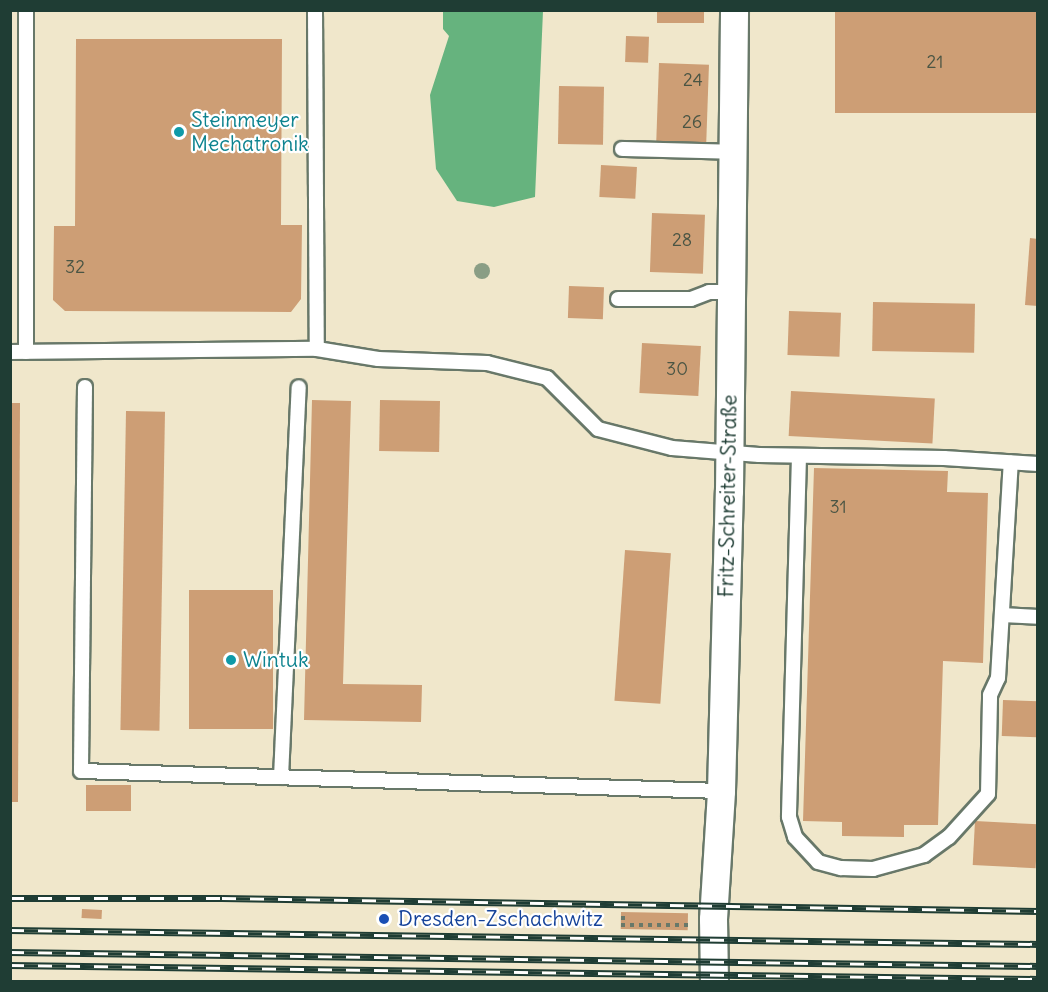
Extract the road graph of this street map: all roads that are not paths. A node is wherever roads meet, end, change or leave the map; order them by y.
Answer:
1 (26, 10) edge
2 (315, 10) edge
3 (734, 10) edge
4 (622, 149) dead end
5 (733, 152) junction
6 (732, 292) junction
7 (618, 299) dead end
8 (317, 349) junction
9 (10, 352) edge
10 (26, 352) junction
11 (85, 387) dead end
12 (299, 387) dead end
13 (729, 452) junction
14 (799, 456) junction
15 (1011, 462) junction
16 (1038, 464) edge
17 (1002, 615) junction
18 (1038, 617) edge
19 (281, 777) junction
20 (721, 791) junction
21 (714, 981) edge

1 - 10 lane
2 - 8 lane
3 - 5 street, Fritz-Schreiter-Straße
4 - 5 lane
5 - 6 street, Fritz-Schreiter-Straße
6 - 7 lane
6 - 13 street, Fritz-Schreiter-Straße
8 - 10 lane
8 - 13 lane
9 - 10 lane
11 - 19 lane
12 - 19 lane
13 - 14 lane
13 - 20 street, Fritz-Schreiter-Straße
14 - 15 lane
14 - 17 lane
15 - 16 lane
15 - 17 lane
17 - 18 lane
19 - 20 lane
20 - 21 street, Fritz-Schreiter-Straße

